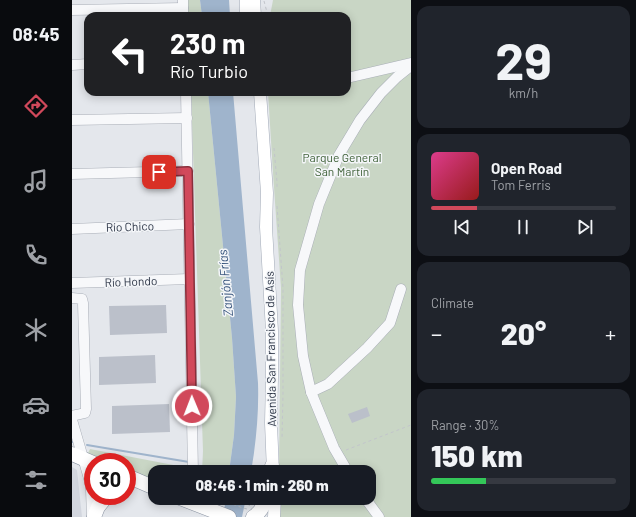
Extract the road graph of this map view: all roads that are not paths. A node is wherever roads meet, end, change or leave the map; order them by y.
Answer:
1 (246, 0) edge
2 (254, 0) edge
3 (183, 8) edge
4 (72, 10) edge
5 (246, 12) edge
6 (255, 12) edge
7 (411, 63) edge
8 (84, 64) edge
9 (72, 65) edge
10 (411, 66) edge
11 (351, 77) edge
12 (186, 96) edge
13 (252, 96) edge
14 (260, 96) edge
15 (186, 118) junction
16 (72, 120) edge
17 (188, 171) junction
18 (72, 174) edge
19 (189, 224) junction
20 (266, 227) junction
21 (72, 229) edge
22 (189, 279) junction
23 (72, 283) edge
24 (402, 289) dead end
25 (72, 298) edge
26 (312, 392) junction
27 (72, 416) edge
28 (72, 420) edge
29 (83, 458) edge
30 (193, 465) edge
31 (272, 465) edge
32 (344, 465) edge
33 (136, 480) edge
34 (148, 485) edge
35 (136, 486) edge
36 (148, 487) edge
37 (100, 505) edge
38 (205, 505) edge
39 (264, 505) edge
40 (275, 505) edge
41 (370, 505) edge
42 (226, 511) edge
43 (248, 513) edge
44 (93, 517) edge
45 (274, 517) edge
46 (379, 517) edge

1 - 5 main road
2 - 6 main road
3 - 4 street
7 - 11 street
8 - 9 street
10 - 26 street
12 - 15 street
13 - 20 main road, Avenida San Francisco de Asís
14 - 20 main road, Avenida San Francisco de Asís
15 - 16 street
15 - 17 street
17 - 18 street
17 - 19 street
19 - 21 street, Río Chico
19 - 22 street
20 - 31 main road, Avenida San Francisco de Asís
22 - 23 street, Río Hondo
22 - 30 street
24 - 26 street
25 - 27 street
26 - 32 street
28 - 29 street
29 - 44 street
33 - 34 highway
35 - 36 highway
37 - 44 highway
38 - 42 highway
39 - 43 highway
40 - 45 main road
41 - 46 street

